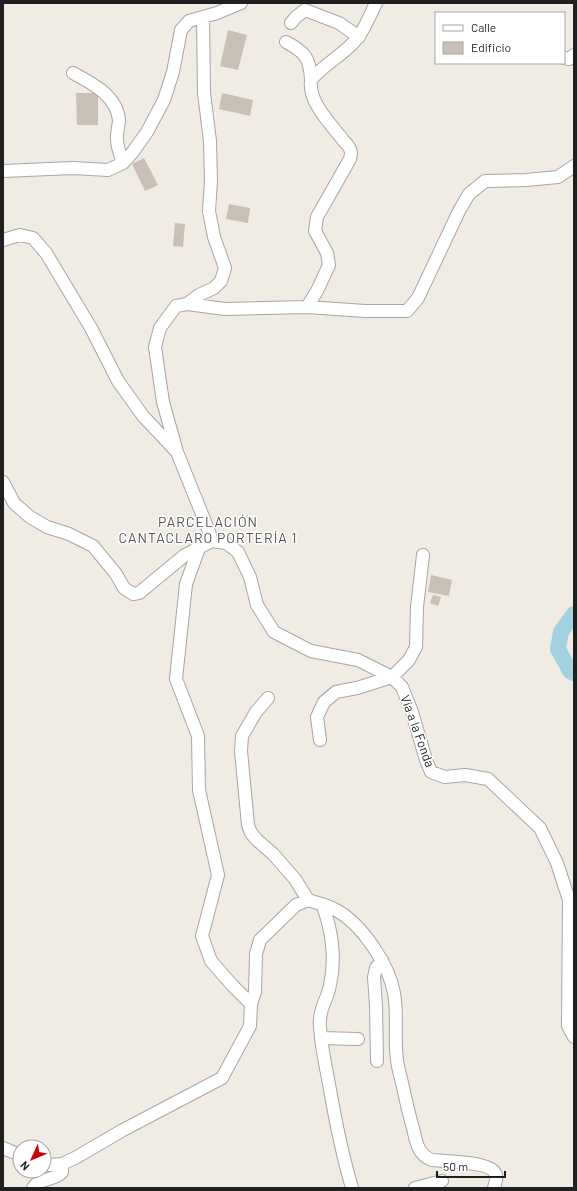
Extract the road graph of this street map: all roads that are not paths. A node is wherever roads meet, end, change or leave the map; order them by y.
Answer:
1 (241, 3) edge
2 (376, 3) edge
3 (203, 17) junction
4 (291, 23) dead end
5 (359, 37) junction
6 (286, 42) dead end
7 (574, 55) edge
8 (565, 58) edge
9 (73, 73) dead end
10 (311, 80) junction
11 (123, 163) junction
12 (574, 166) edge
13 (3, 171) edge
14 (3, 240) edge
15 (188, 304) junction
16 (307, 307) junction
17 (177, 452) junction
18 (3, 482) edge
19 (212, 541) junction
20 (199, 548) junction
21 (423, 555) dead end
22 (392, 677) junction
23 (268, 698) dead end
24 (320, 740) dead end
25 (308, 900) junction
26 (322, 904) junction
27 (382, 960) junction
28 (251, 1004) junction
29 (574, 1037) edge
30 (321, 1038) junction
31 (358, 1039) dead end
32 (377, 1061) dead end
33 (62, 1164) junction
34 (52, 1165) edge
35 (442, 1181) dead end
36 (33, 1188) edge
37 (352, 1188) edge
38 (414, 1188) edge
39 (494, 1188) edge

1 - 3 street
2 - 5 street
3 - 11 street
3 - 15 street
4 - 5 street
5 - 10 street
6 - 10 street
7 - 8 street
9 - 11 street
10 - 16 street
11 - 13 street
12 - 16 street
14 - 17 street
15 - 16 street
15 - 17 street
17 - 19 street
18 - 20 street
19 - 20 street
19 - 22 street, Vía a la Fonda
20 - 28 street
21 - 22 street
22 - 24 street
22 - 29 street, Vía a la Fonda
23 - 25 street
25 - 26 street
25 - 28 street
26 - 27 street
26 - 30 street
27 - 32 street
27 - 39 street
28 - 33 street
30 - 31 street
30 - 37 street
33 - 34 street
33 - 36 street
35 - 38 street

